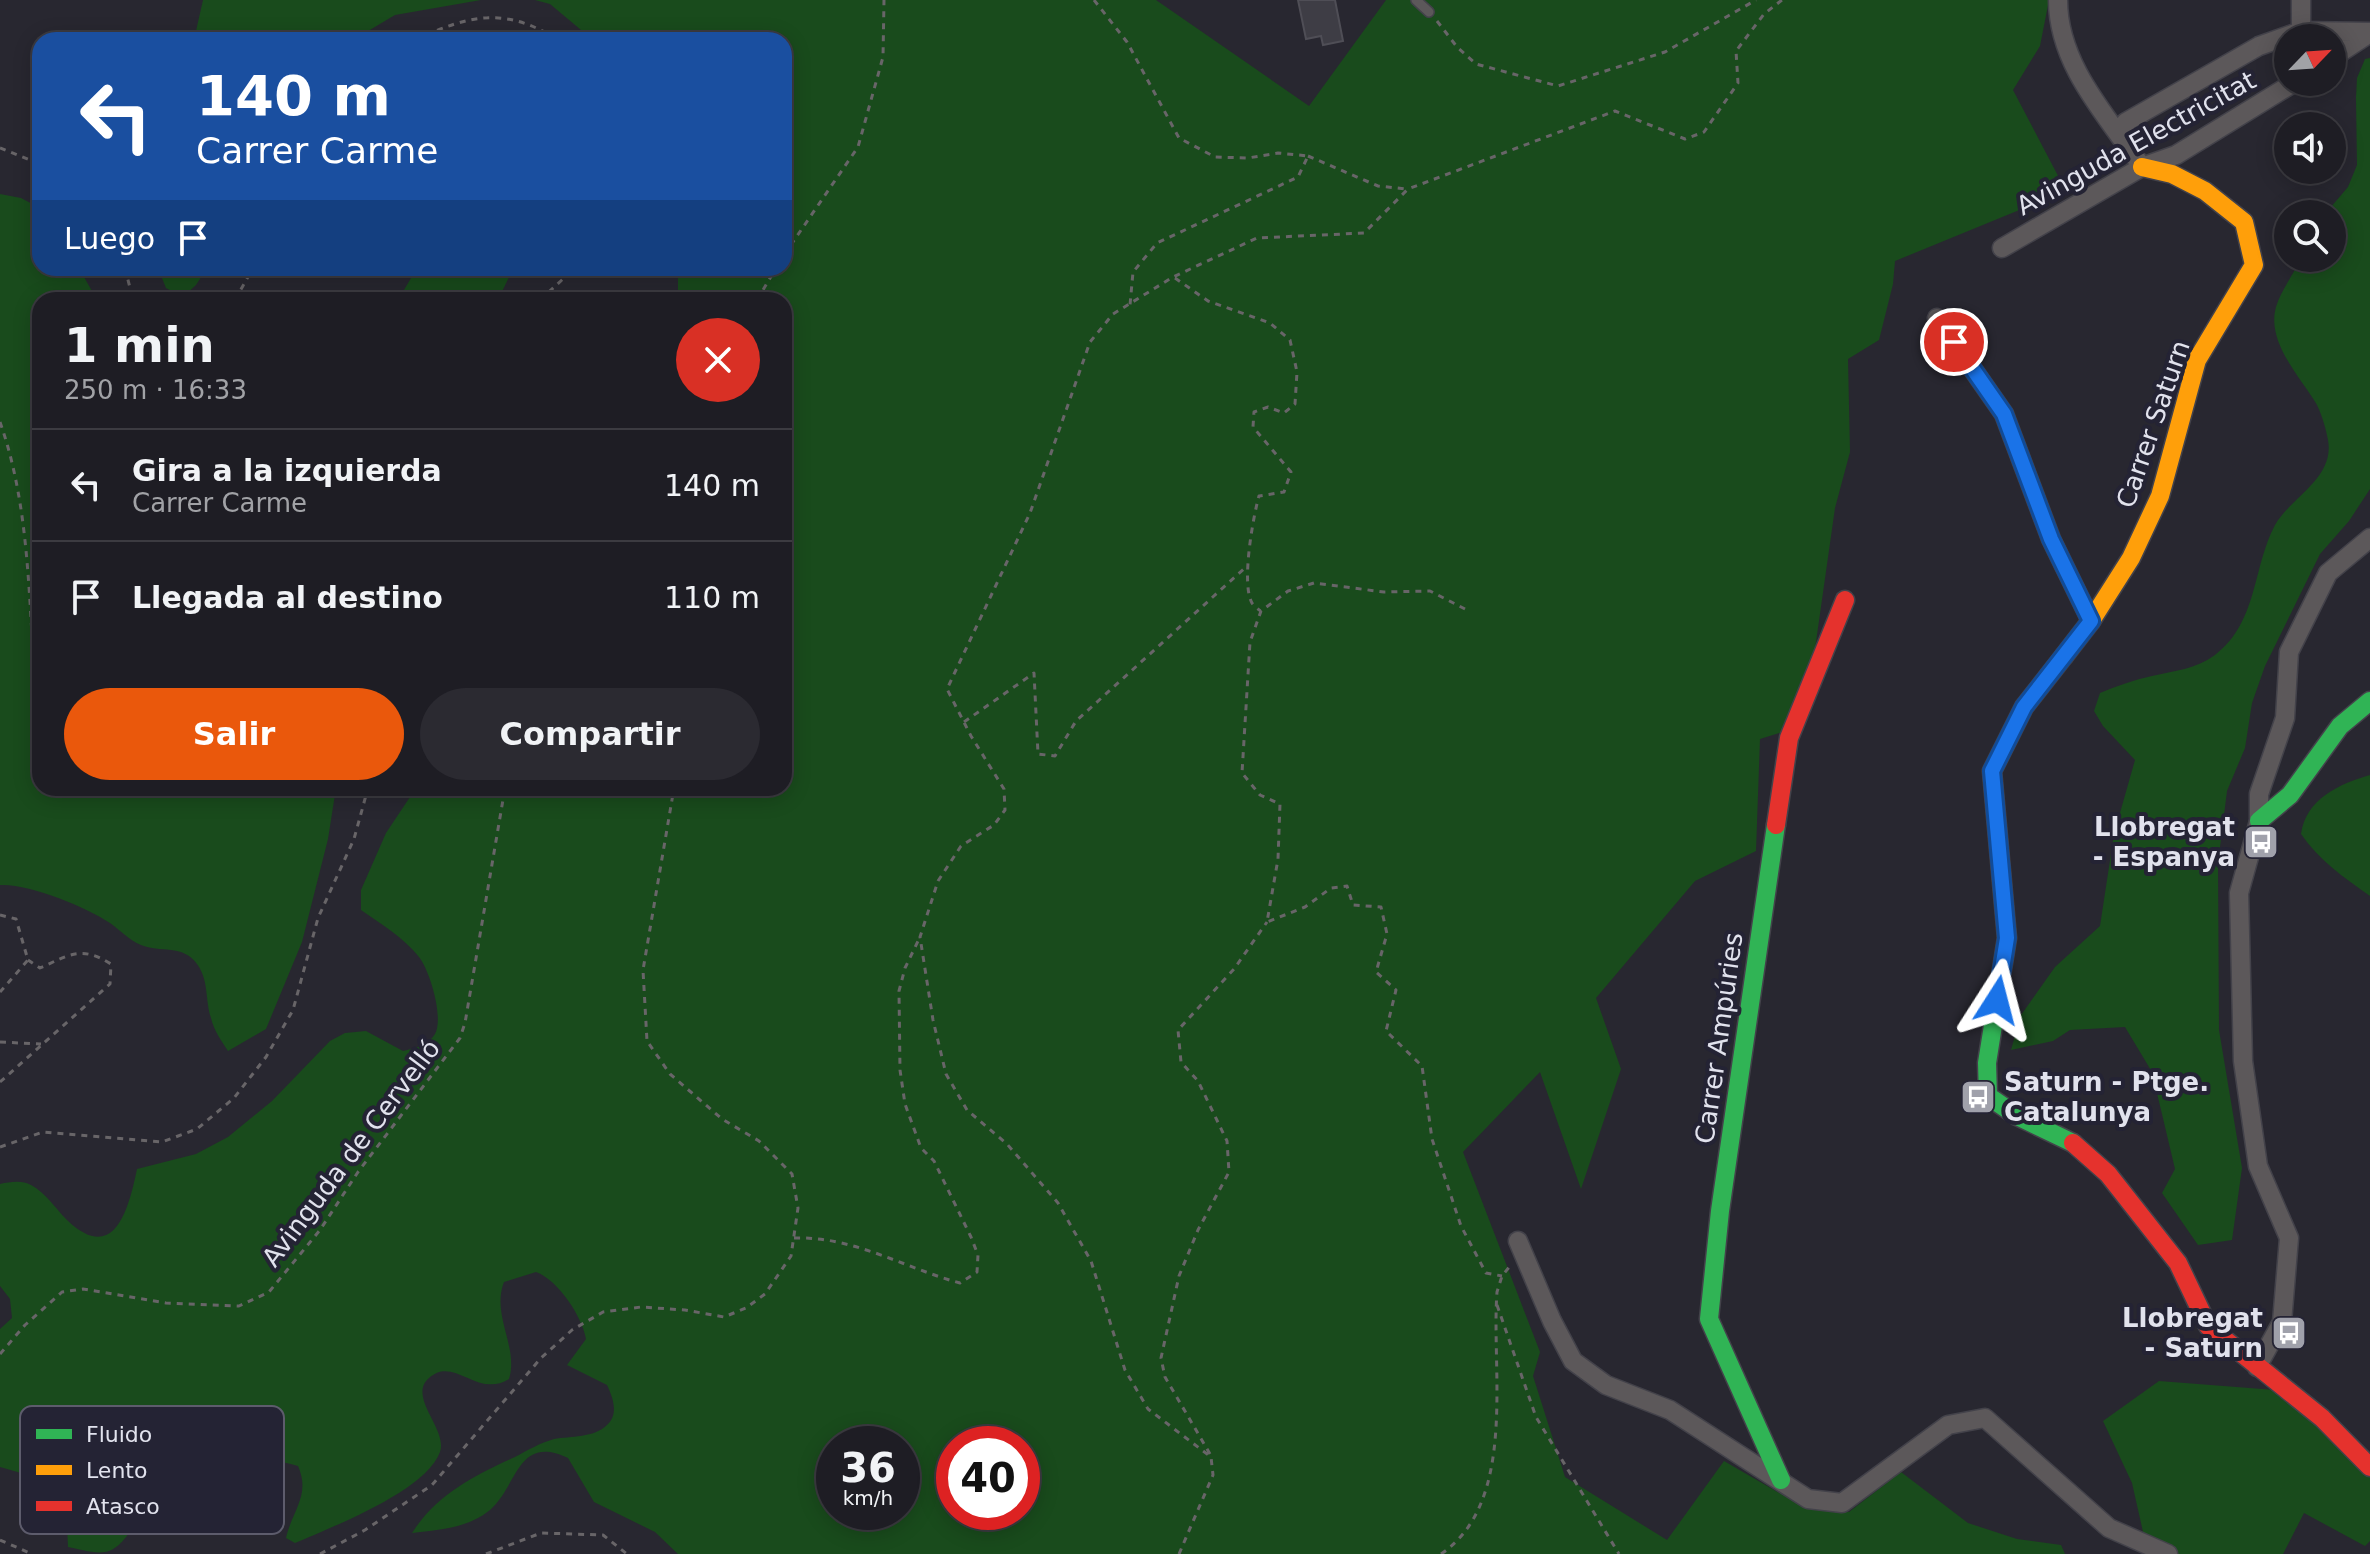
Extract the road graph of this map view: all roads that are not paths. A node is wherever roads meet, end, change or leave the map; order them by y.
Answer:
1 (1416, 0) edge
2 (2058, 0) edge
3 (2301, 0) edge
4 (1429, 12) road end
5 (2302, 24) edge
6 (2370, 32) edge
7 (2346, 33) edge
8 (2274, 42) edge
9 (2346, 48) edge
10 (2274, 95) edge
11 (2123, 139) junction
12 (2142, 167) junction
13 (2002, 248) dead end
14 (1937, 318) dead end
15 (2370, 538) edge
16 (1845, 600) dead end
17 (2091, 621) junction
18 (2370, 701) edge
19 (2259, 821) junction
20 (1521, 1246) road end
21 (2257, 1367) junction
22 (2370, 1467) edge
23 (1781, 1480) junction
24 (2168, 1554) edge

1 - 4 lane
2 - 11 street
3 - 5 street
6 - 7 street, Avinguda Electricitat
6 - 9 street, Avinguda Electricitat
8 - 11 street, Avinguda Electricitat
10 - 12 street, Avinguda Electricitat
11 - 12 street
12 - 13 street, Avinguda Electricitat
12 - 17 street, Carrer Saturn
14 - 17 street
15 - 19 street
16 - 23 street, Carrer Ampúries
17 - 21 street, Carrer Saturn
18 - 19 street
19 - 21 street
20 - 23 street
21 - 22 street, Carrer Saturn
23 - 24 street

